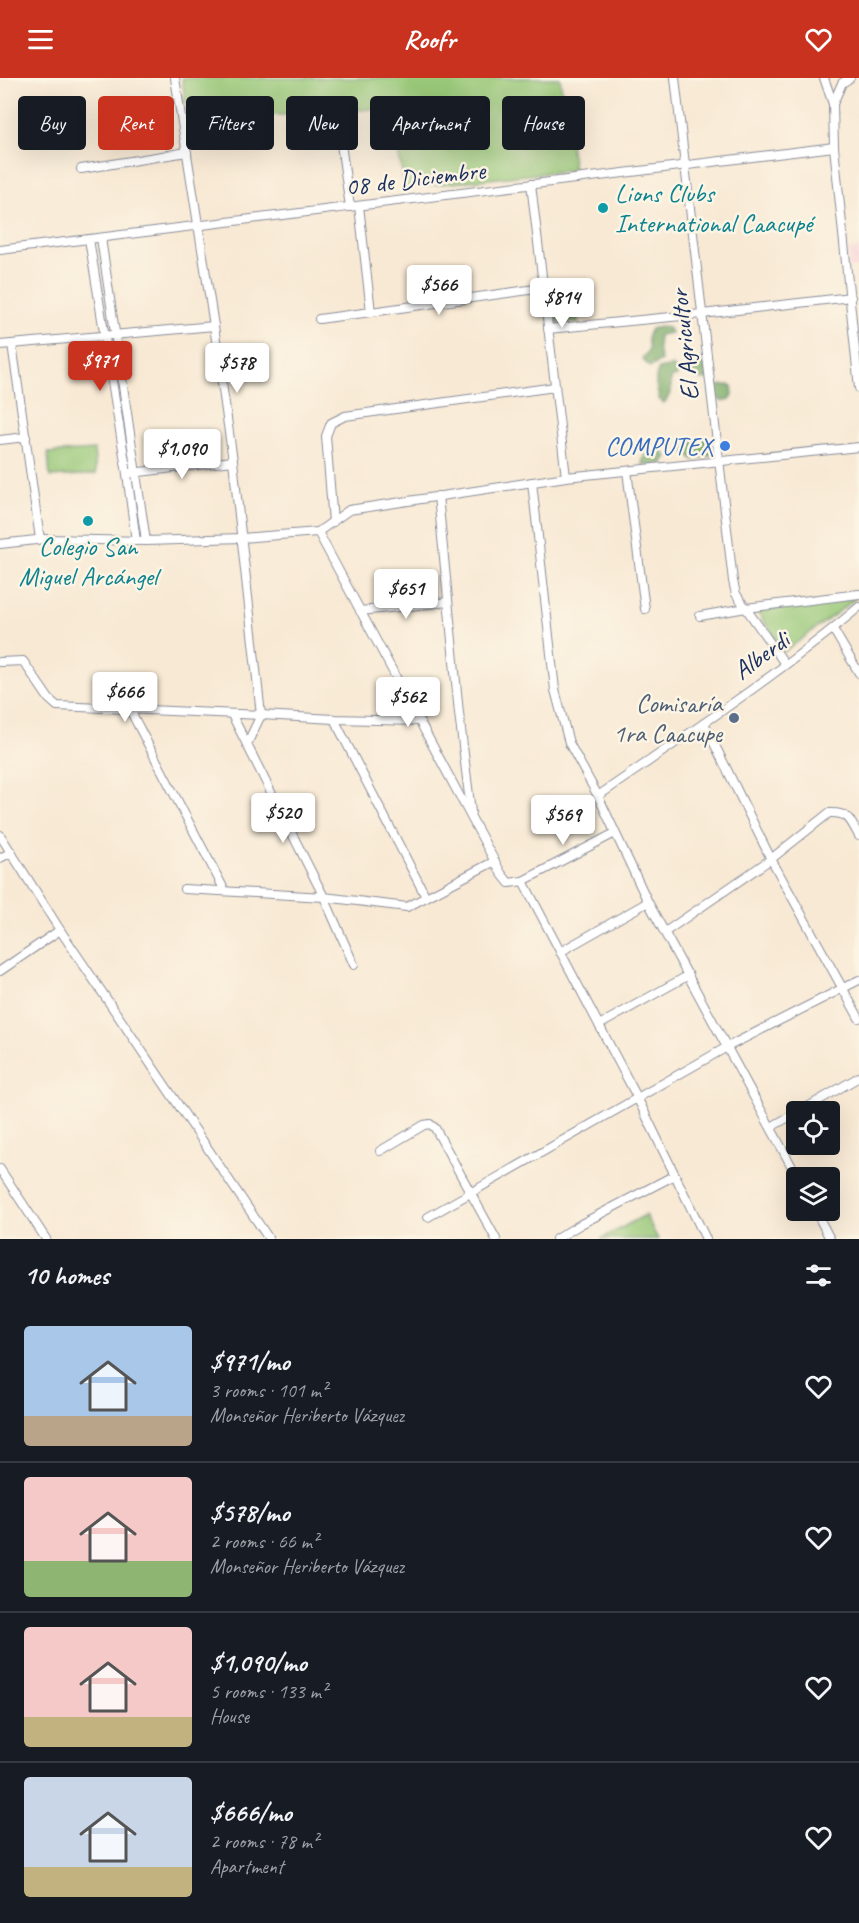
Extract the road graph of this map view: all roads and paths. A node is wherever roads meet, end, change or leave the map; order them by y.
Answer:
1 (175, 78) edge
2 (675, 78) edge
3 (824, 78) edge
4 (850, 78) edge
5 (833, 104) junction
6 (834, 147) junction
7 (342, 150) edge
8 (187, 152) junction
9 (686, 166) junction
10 (81, 169) dead end
11 (531, 184) junction
12 (359, 206) junction
13 (350, 207) junction
14 (198, 225) junction
15 (101, 238) junction
16 (88, 239) junction
17 (0, 250) edge
18 (543, 288) junction
19 (851, 297) junction
20 (371, 312) junction
21 (702, 314) junction
22 (318, 319) dead end
23 (214, 326) junction
24 (548, 329) junction
25 (114, 335) junction
26 (105, 336) junction
27 (12, 344) junction
28 (0, 345) edge
29 (858, 362) edge
30 (555, 387) junction
31 (859, 388) edge
32 (26, 437) junction
33 (0, 440) edge
34 (859, 447) edge
35 (233, 461) junction
36 (718, 461) junction
37 (627, 471) junction
38 (131, 473) junction
39 (566, 477) junction
40 (532, 482) junction
41 (438, 496) junction
42 (333, 522) junction
43 (318, 532) junction
44 (242, 538) junction
45 (40, 539) junction
46 (136, 541) junction
47 (146, 541) junction
48 (0, 544) edge
49 (859, 594) edge
50 (448, 602) junction
51 (859, 607) edge
52 (746, 608) junction
53 (645, 609) dead end
54 (360, 611) junction
55 (700, 616) dead end
56 (833, 629) junction
57 (0, 662) edge
58 (785, 664) junction
59 (859, 673) edge
60 (130, 710) junction
61 (232, 715) junction
62 (261, 715) junction
63 (334, 719) junction
64 (419, 721) junction
65 (704, 723) junction
66 (246, 744) junction
67 (598, 796) junction
68 (472, 819) junction
69 (615, 833) junction
70 (0, 835) edge
71 (859, 836) edge
72 (12, 852) junction
73 (0, 858) edge
74 (771, 859) junction
75 (495, 861) junction
76 (523, 881) junction
77 (184, 889) dead end
78 (225, 891) junction
79 (324, 897) junction
80 (426, 897) junction
81 (648, 902) junction
82 (60, 930) junction
83 (666, 932) junction
84 (560, 952) junction
85 (354, 965) dead end
86 (0, 971) edge
87 (689, 975) junction
88 (859, 980) edge
89 (843, 989) junction
90 (859, 1018) edge
91 (599, 1025) junction
92 (727, 1047) junction
93 (859, 1077) edge
94 (637, 1097) junction
95 (816, 1101) edge
96 (786, 1118) edge
97 (771, 1127) junction
98 (380, 1151) dead end
99 (792, 1167) edge
100 (0, 1169) edge
101 (675, 1175) junction
102 (471, 1192) junction
103 (428, 1216) dead end
104 (821, 1221) edge
105 (46, 1239) edge
106 (269, 1239) edge
107 (496, 1239) edge
108 (556, 1239) edge
109 (706, 1239) edge
110 (830, 1239) edge

1 - 8 street
2 - 9 street, El Agricultor
3 - 5 street
4 - 5 street
5 - 6 street
6 - 9 street, 08 de Diciembre
6 - 19 street
7 - 13 street
8 - 10 street
8 - 14 street
9 - 11 street, 08 de Diciembre
9 - 21 street, El Agricultor
11 - 12 street, 08 de Diciembre
11 - 18 street
12 - 13 street, 08 de Diciembre
12 - 20 street
13 - 14 street, 08 de Diciembre
14 - 15 street, 08 de Diciembre
14 - 23 street
15 - 16 street, 08 de Diciembre
15 - 25 street
16 - 17 street, 08 de Diciembre
16 - 26 street
18 - 20 street
18 - 24 street
19 - 21 street
19 - 29 street
20 - 22 street
21 - 24 street
21 - 36 street, El Agricultor
23 - 25 street
23 - 35 street
24 - 30 street
25 - 26 street
25 - 38 street
26 - 27 street
26 - 38 street
27 - 28 street
27 - 32 street
29 - 31 street
30 - 39 street
30 - 42 street
32 - 33 street
32 - 45 street
34 - 36 street
35 - 38 street
35 - 44 street
36 - 37 street
36 - 52 street, El Agricultor
37 - 39 street
37 - 53 street
38 - 46 street
38 - 47 street
39 - 40 street
40 - 41 street
40 - 67 street
41 - 42 street
41 - 50 street
42 - 43 street
43 - 44 street
43 - 54 street
44 - 47 street
44 - 62 street
45 - 46 street
45 - 48 street
46 - 47 street
49 - 52 street
50 - 54 street
50 - 68 street
51 - 56 street, Alberdi
52 - 55 street
52 - 58 street, El Agricultor
54 - 64 street
56 - 58 street, Alberdi
56 - 59 street
57 - 60 street
58 - 65 street, Alberdi
60 - 61 street
60 - 78 street
61 - 62 street
61 - 66 street
62 - 63 street
62 - 66 street
63 - 64 street
63 - 80 street
64 - 68 street
65 - 67 street, Alberdi
65 - 74 street
66 - 79 street
67 - 69 street
68 - 75 street
69 - 76 street
69 - 81 street
70 - 72 street
71 - 74 street
72 - 73 street
72 - 82 street
74 - 83 street
74 - 89 street
75 - 76 street
75 - 80 street
76 - 84 street
77 - 78 street
78 - 79 street
79 - 80 street
79 - 85 street
81 - 83 street
81 - 84 street
82 - 86 street
82 - 106 street
83 - 87 street
84 - 91 street
87 - 91 street
87 - 92 street
88 - 89 street
89 - 90 street
89 - 92 street
91 - 94 street
92 - 94 street
92 - 97 street
93 - 95 street
94 - 101 street
94 - 102 street
96 - 97 street
97 - 99 street
98 - 102 street
100 - 105 street
101 - 108 street
101 - 109 street
102 - 103 street
102 - 107 street
104 - 110 street

